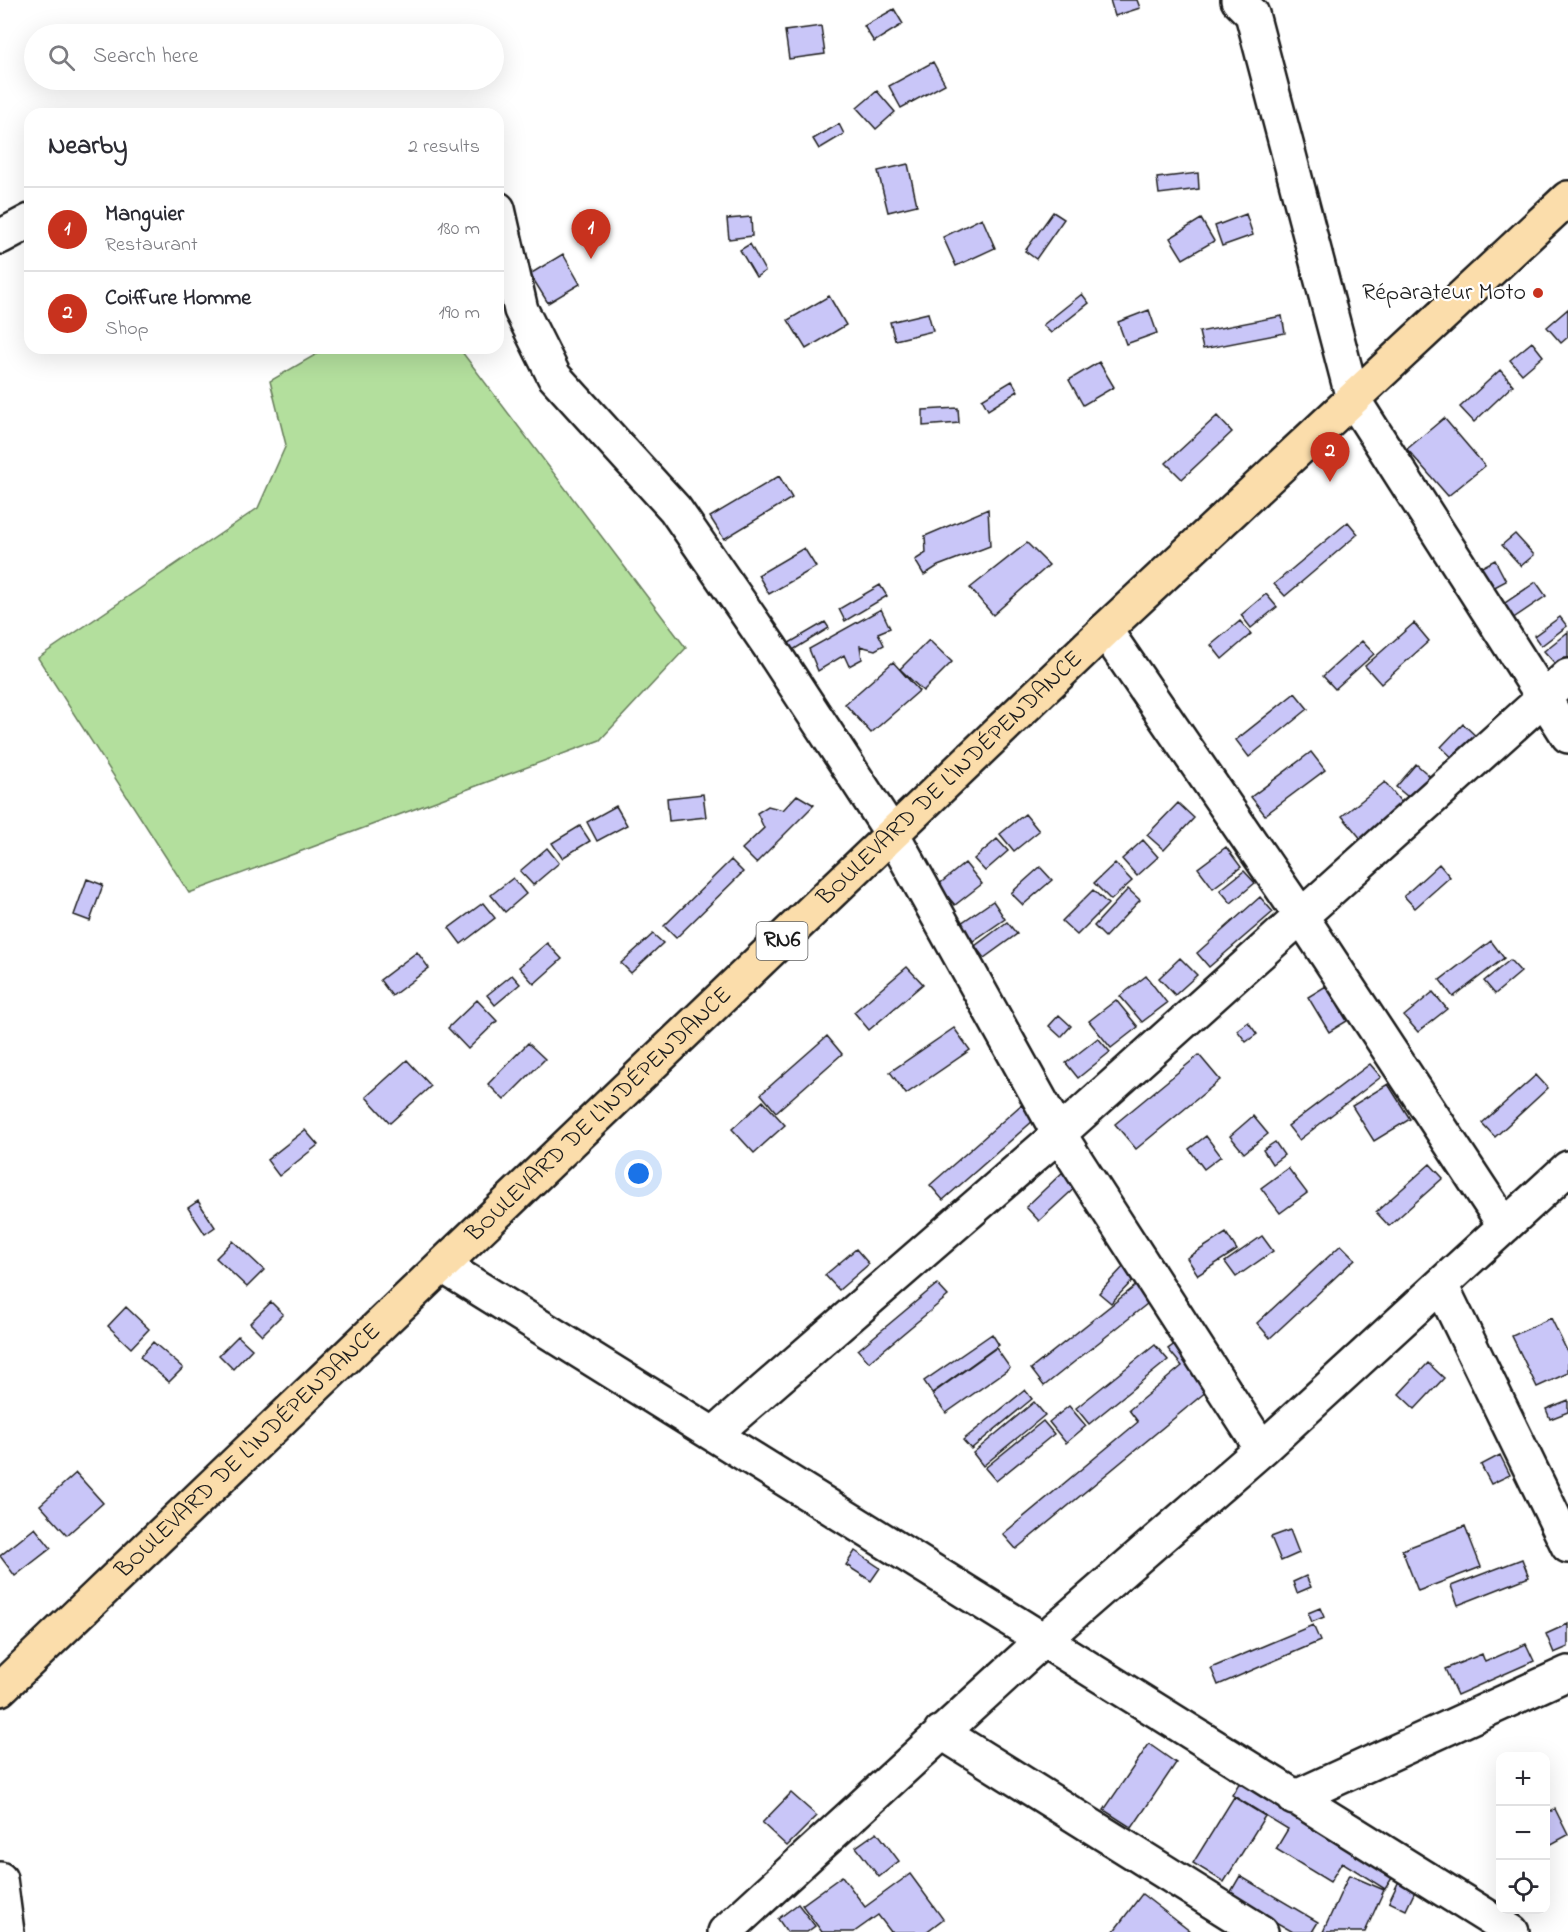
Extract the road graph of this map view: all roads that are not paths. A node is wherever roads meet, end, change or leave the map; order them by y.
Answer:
1 (1238, 0) edge
2 (1566, 204) edge
3 (24, 224) edge
4 (504, 235) edge
5 (0, 237) edge
6 (1353, 399) junction
7 (1105, 630) junction
8 (1556, 687) edge
9 (1568, 736) edge
10 (892, 835) junction
11 (1301, 916) junction
12 (1059, 1134) junction
13 (1568, 1168) edge
14 (1505, 1226) junction
15 (443, 1266) junction
16 (1441, 1285) junction
17 (714, 1434) junction
18 (1262, 1449) junction
19 (1568, 1546) edge
20 (1043, 1640) junction
21 (1568, 1673) edge
22 (0, 1689) edge
23 (942, 1732) junction
24 (1294, 1798) junction
25 (0, 1879) edge
26 (7, 1932) edge
27 (725, 1932) edge
28 (1262, 1932) edge
29 (1512, 1932) edge

1 - 6 street
2 - 6 highway, BOULEVARD DE L'INDÉPENDANCE / RN6
3 - 5 street
4 - 10 street
6 - 7 highway, BOULEVARD DE L'INDÉPENDANCE / RN6
6 - 8 street
7 - 10 highway, BOULEVARD DE L'INDÉPENDANCE / RN6
7 - 11 street
8 - 9 street
8 - 11 street
10 - 12 street
10 - 15 highway, BOULEVARD DE L'INDÉPENDANCE / RN6
11 - 12 street
11 - 14 street
12 - 17 street
12 - 18 street
13 - 14 street
14 - 16 street
15 - 17 street
15 - 22 highway, BOULEVARD DE L'INDÉPENDANCE / RN6
16 - 18 street
16 - 19 street
17 - 20 street
18 - 20 street
20 - 23 street
20 - 24 street
21 - 24 street
23 - 27 street
23 - 28 street
24 - 29 street
25 - 26 street

